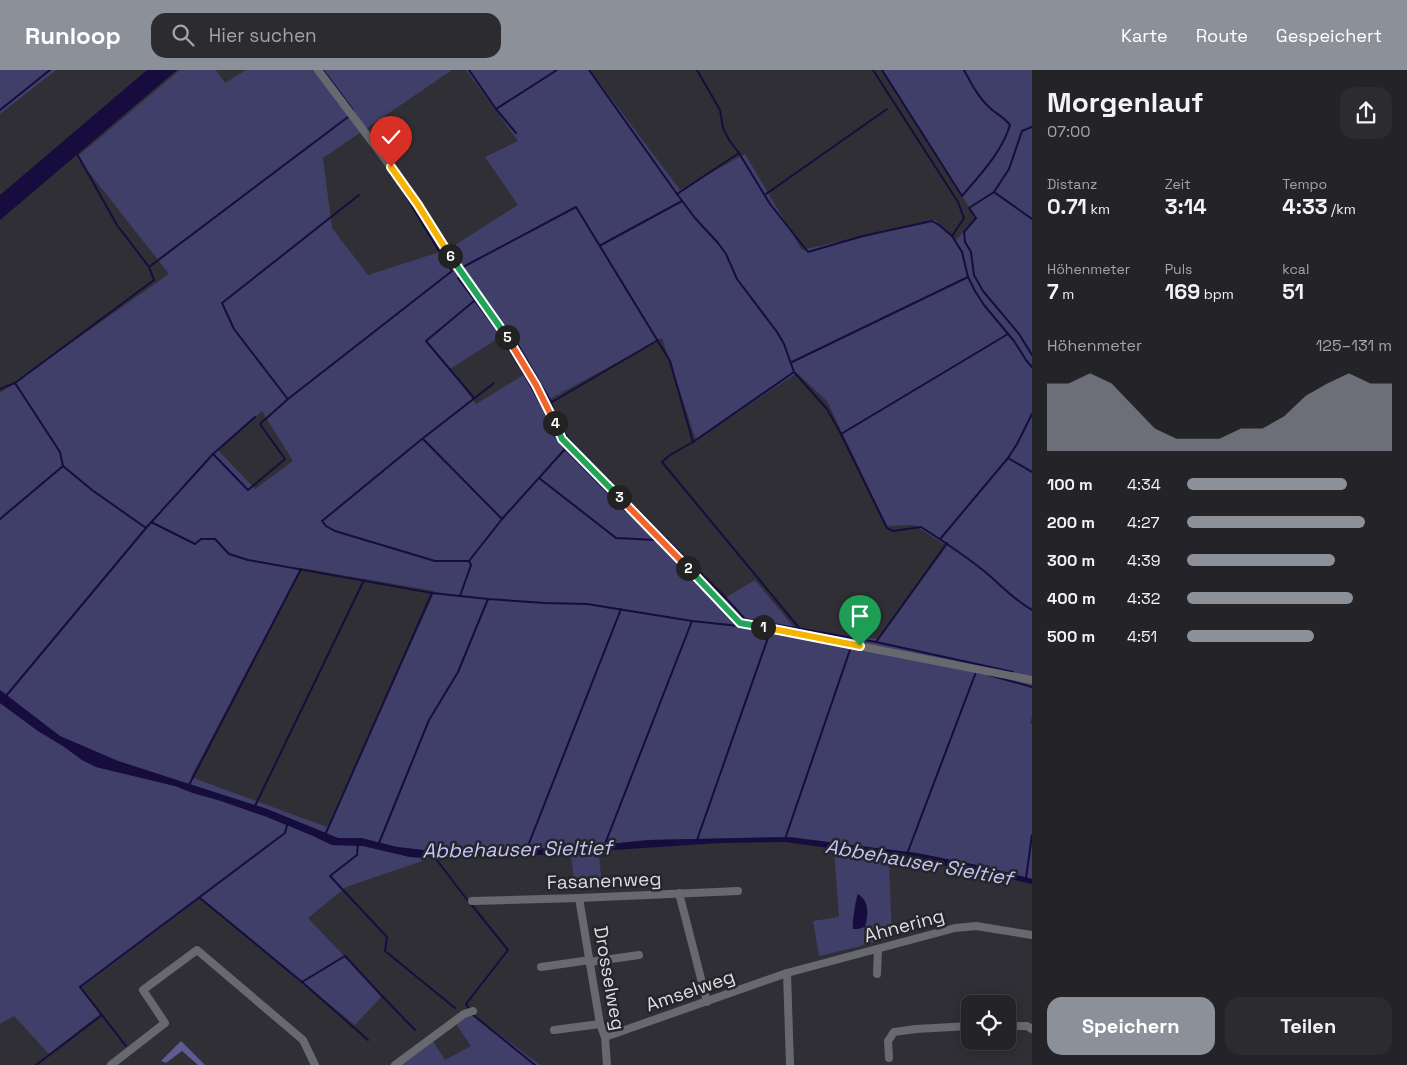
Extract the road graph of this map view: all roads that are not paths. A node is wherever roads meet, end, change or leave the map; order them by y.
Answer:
1 (318, 70) edge
2 (1032, 680) edge
3 (738, 891) dead end
4 (679, 893) junction
5 (579, 898) junction
6 (472, 901) dead end
7 (1032, 935) edge
8 (878, 949) junction
9 (639, 955) dead end
10 (590, 961) junction
11 (541, 967) dead end
12 (787, 973) junction
13 (876, 974) dead end
14 (707, 1002) junction
15 (473, 1011) dead end
16 (600, 1024) junction
17 (961, 1026) edge
18 (1016, 1026) edge
19 (1032, 1029) edge
20 (554, 1030) dead end
21 (605, 1037) junction
22 (889, 1058) dead end
23 (111, 1065) edge
24 (315, 1065) edge
25 (396, 1065) edge
26 (606, 1065) edge
27 (790, 1065) edge

1 - 2 street
3 - 4 street, Fasanenweg
4 - 5 street, Fasanenweg
4 - 14 street
5 - 6 street, Fasanenweg
5 - 10 street, Drosselweg
7 - 8 street, Ahnering
8 - 12 street, Ahnering
8 - 13 street
9 - 10 street
10 - 11 street
10 - 16 street, Drosselweg
12 - 14 street, Amselweg
12 - 27 street
14 - 21 street, Amselweg
15 - 25 street
16 - 20 street
16 - 21 street, Drosselweg
17 - 22 street
18 - 19 street
21 - 26 street, Drosselweg
23 - 24 street

